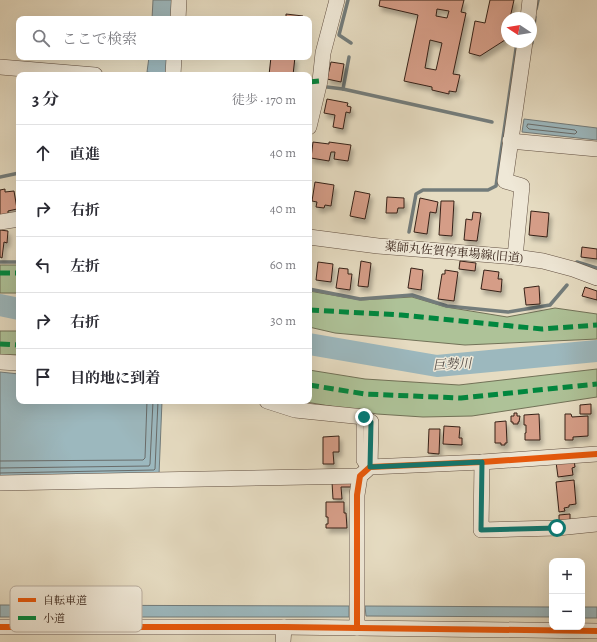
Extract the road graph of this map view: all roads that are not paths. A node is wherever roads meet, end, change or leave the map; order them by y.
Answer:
1 (179, 0) edge
2 (337, 0) edge
3 (530, 0) edge
4 (529, 12) edge
5 (178, 16) edge
6 (524, 48) edge
7 (174, 60) edge
8 (0, 67) edge
9 (59, 72) edge
10 (173, 72) edge
11 (312, 114) edge
12 (510, 141) junction
13 (597, 149) edge
14 (16, 219) edge
15 (0, 222) edge
16 (312, 237) edge
17 (515, 257) junction
18 (597, 278) edge
19 (0, 362) edge
20 (16, 362) edge
21 (276, 404) edge
22 (597, 454) edge
23 (482, 462) junction
24 (364, 469) junction
25 (0, 483) edge
26 (597, 524) edge
27 (356, 617) junction
28 (142, 627) edge
29 (284, 627) junction
30 (597, 631) edge
31 (283, 642) edge

1 - 5 street
2 - 11 street
3 - 4 street
6 - 12 street
7 - 10 street
8 - 9 street
12 - 13 street
12 - 17 street
14 - 15 street
16 - 17 street, 薬師丸佐賀停車場線(旧道)
17 - 18 street, 薬師丸佐賀停車場線(旧道)
19 - 20 street
21 - 24 street
22 - 23 street
23 - 24 street
23 - 26 street
24 - 25 street
24 - 27 street
27 - 29 street
27 - 30 street
28 - 29 street
29 - 31 street

